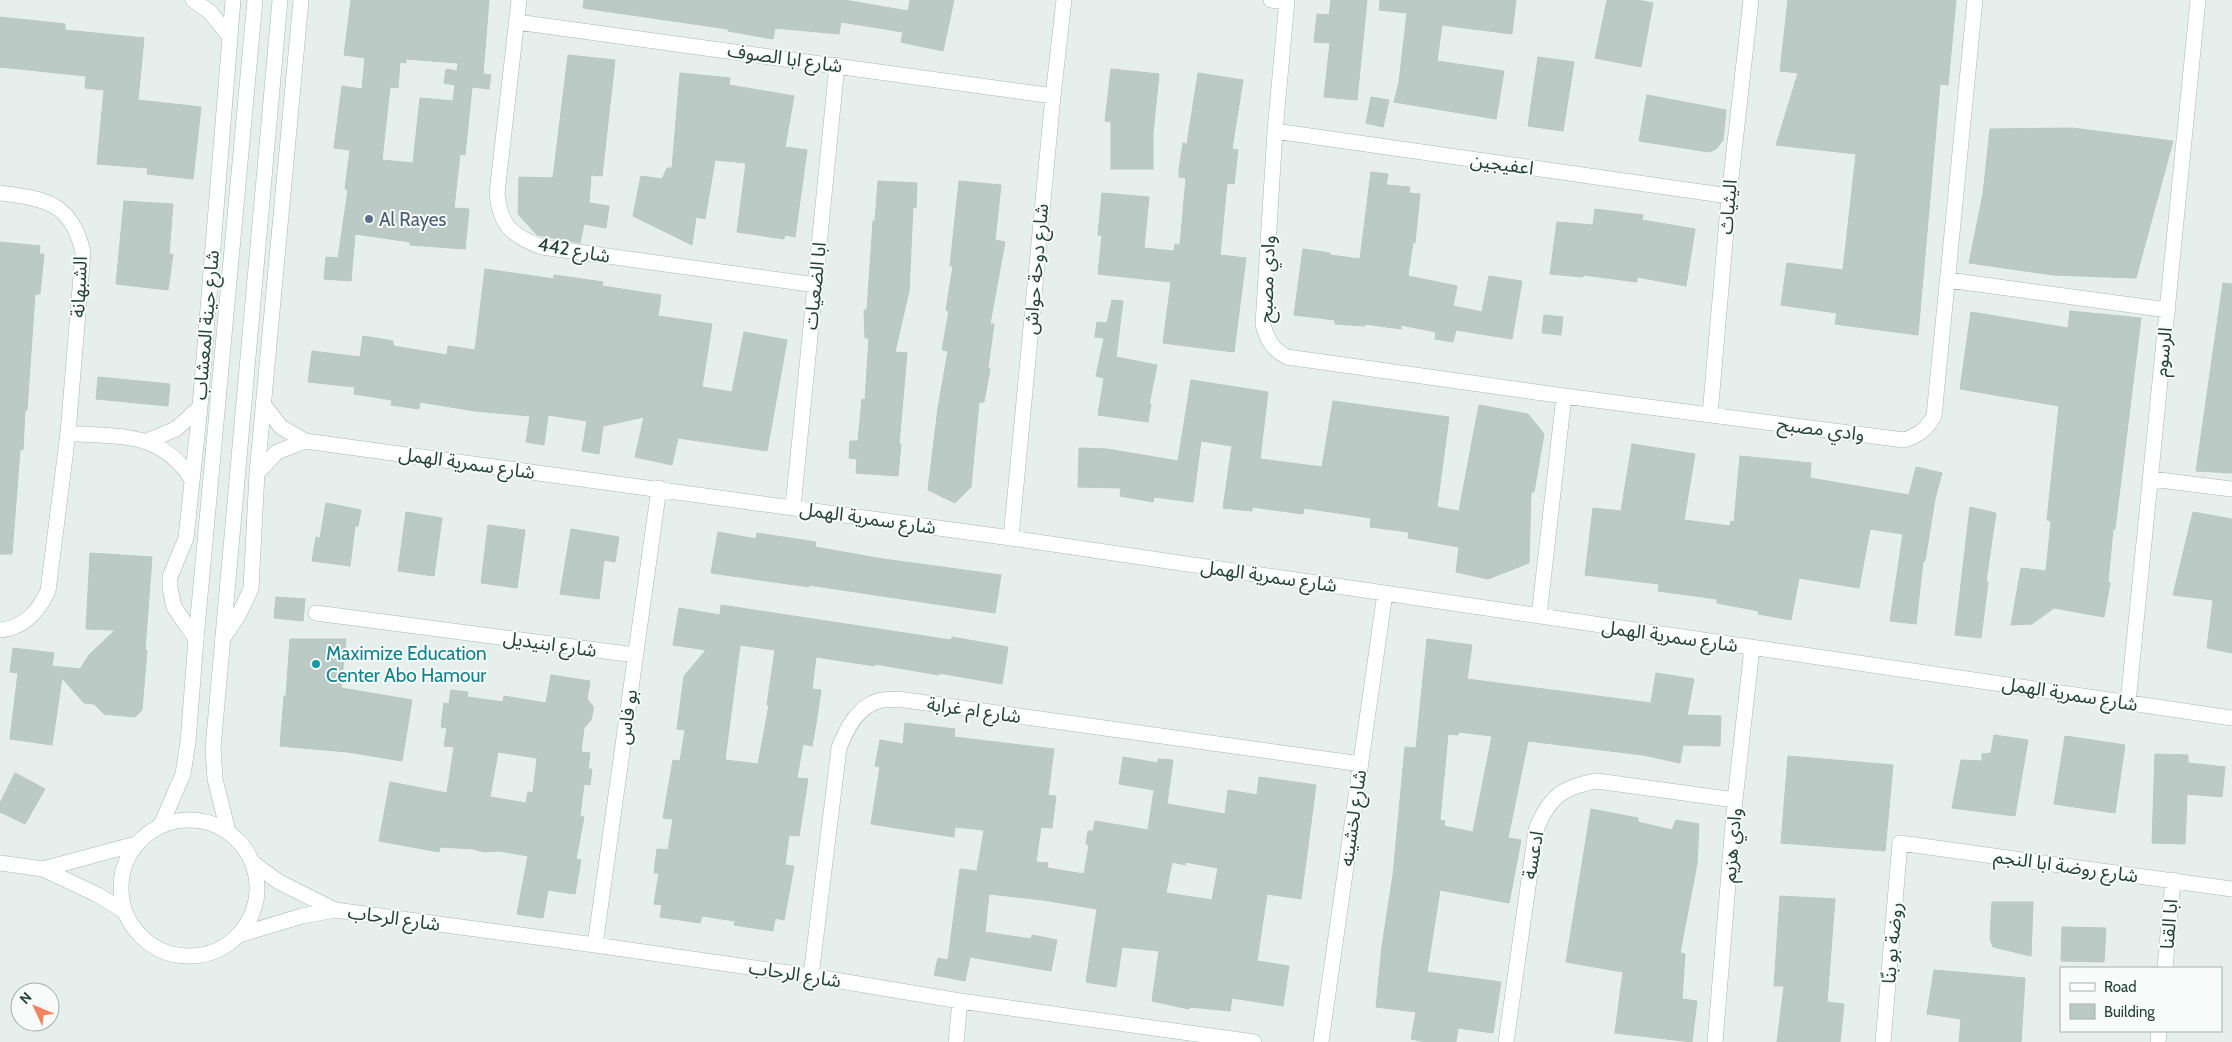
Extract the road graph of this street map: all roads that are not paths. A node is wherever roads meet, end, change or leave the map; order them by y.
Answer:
1 (193, 0) edge
2 (233, 0) edge
3 (255, 0) edge
4 (280, 0) edge
5 (301, 0) edge
6 (519, 0) edge
7 (1064, 0) edge
8 (1751, 0) edge
9 (1974, 0) edge
10 (2198, 0) edge
11 (1282, 1) edge
12 (517, 22) junction
13 (230, 37) junction
14 (837, 65) junction
15 (1053, 96) junction
16 (1275, 131) junction
17 (0, 193) edge
18 (1729, 196) junction
19 (1948, 280) junction
20 (816, 285) junction
21 (2168, 310) junction
22 (1564, 396) junction
23 (264, 405) junction
24 (200, 407) junction
25 (1710, 415) junction
26 (68, 434) junction
27 (147, 441) junction
28 (305, 441) junction
29 (257, 473) junction
30 (191, 478) junction
31 (2151, 479) junction
32 (659, 488) junction
33 (2232, 489) edge
34 (793, 507) junction
35 (1011, 538) junction
36 (1385, 594) junction
37 (316, 612) dead end
38 (1539, 616) junction
39 (0, 630) edge
40 (223, 638) junction
41 (196, 639) junction
42 (1752, 648) junction
43 (635, 655) junction
44 (2128, 703) junction
45 (2232, 718) edge
46 (1361, 764) junction
47 (1735, 800) junction
48 (161, 825) junction
49 (228, 831) junction
50 (1900, 843) joint
51 (136, 844) junction
52 (0, 863) edge
53 (254, 863) junction
54 (43, 869) junction
55 (2173, 880) junction
56 (2232, 889) edge
57 (335, 910) junction
58 (124, 911) junction
59 (239, 935) junction
60 (595, 945) junction
61 (2165, 967) edge
62 (810, 976) junction
63 (960, 1001) junction
64 (956, 1042) edge
65 (1254, 1042) edge
66 (1321, 1042) edge
67 (1506, 1042) edge
68 (1715, 1042) edge
69 (1883, 1042) edge

1 - 13 street
2 - 13 street, شارع حينة المعشاب
3 - 41 street, شارع حينة المعشاب
4 - 40 street
5 - 23 street
6 - 12 street, شارع 442
7 - 15 street, شارع دوحة حواش
8 - 18 street, اليثياث
9 - 19 street, وادي مصبح
10 - 21 street, الرسوم
11 - 16 street, وادي مصبح
12 - 14 street, شارع ابا الصوف
12 - 20 street, شارع 442
13 - 24 street, شارع حينة المعشاب
14 - 15 street, شارع ابا الصوف
14 - 20 street, ابا الضعيات
15 - 35 street, شارع دوحة حواش
16 - 18 street, اعفيجين
16 - 22 street, وادي مصبح
17 - 26 street, الشبهانة
18 - 25 street, اليثياث
19 - 21 street
19 - 25 street, وادي مصبح
20 - 34 street, ابا الضعيات
21 - 31 street, الرسوم
22 - 25 street, وادي مصبح
22 - 38 street
23 - 28 street, شارع سمرية الهمل
23 - 29 street
24 - 27 street
24 - 30 street, شارع حينة المعشاب
26 - 27 street
26 - 39 street, الشبهانة
27 - 30 street
28 - 29 street, شارع سمرية الهمل
28 - 32 street, شارع سمرية الهمل
29 - 40 street
30 - 41 street, شارع حينة المعشاب
31 - 33 street
31 - 44 street, الرسوم
32 - 34 street, شارع سمرية الهمل
32 - 43 street, بو فاس
34 - 35 street, شارع سمرية الهمل
35 - 36 street, شارع سمرية الهمل
36 - 38 street, شارع سمرية الهمل
36 - 46 street, شارع لخشينه
37 - 43 street, شارع ابنيديل
38 - 42 street, شارع سمرية الهمل
40 - 49 street
41 - 48 street, شارع حينة المعشاب
42 - 44 street, شارع سمرية الهمل
42 - 47 street, وادي هزيم
43 - 60 street, بو فاس
44 - 45 street, شارع سمرية الهمل
46 - 62 street, شارع ام غرابة
46 - 66 street, شارع لخشينه
47 - 67 street, ادعسة
47 - 68 street, وادي هزيم
48 - 49 street
48 - 51 street
49 - 53 street
50 - 55 street, شارع روضة ابا النجم
50 - 69 street, روضة بو بنّا
51 - 54 street
51 - 58 street
52 - 54 street
53 - 57 street, شارع الرحاب
53 - 59 street
54 - 58 street
55 - 56 street, شارع روضة ابا النجم
55 - 61 street, ابا القنا
57 - 59 street, شارع الرحاب
57 - 60 street, شارع الرحاب
58 - 59 street
60 - 62 street, شارع الرحاب
62 - 63 street, شارع الرحاب
63 - 64 street
63 - 65 street, شارع الرحاب

